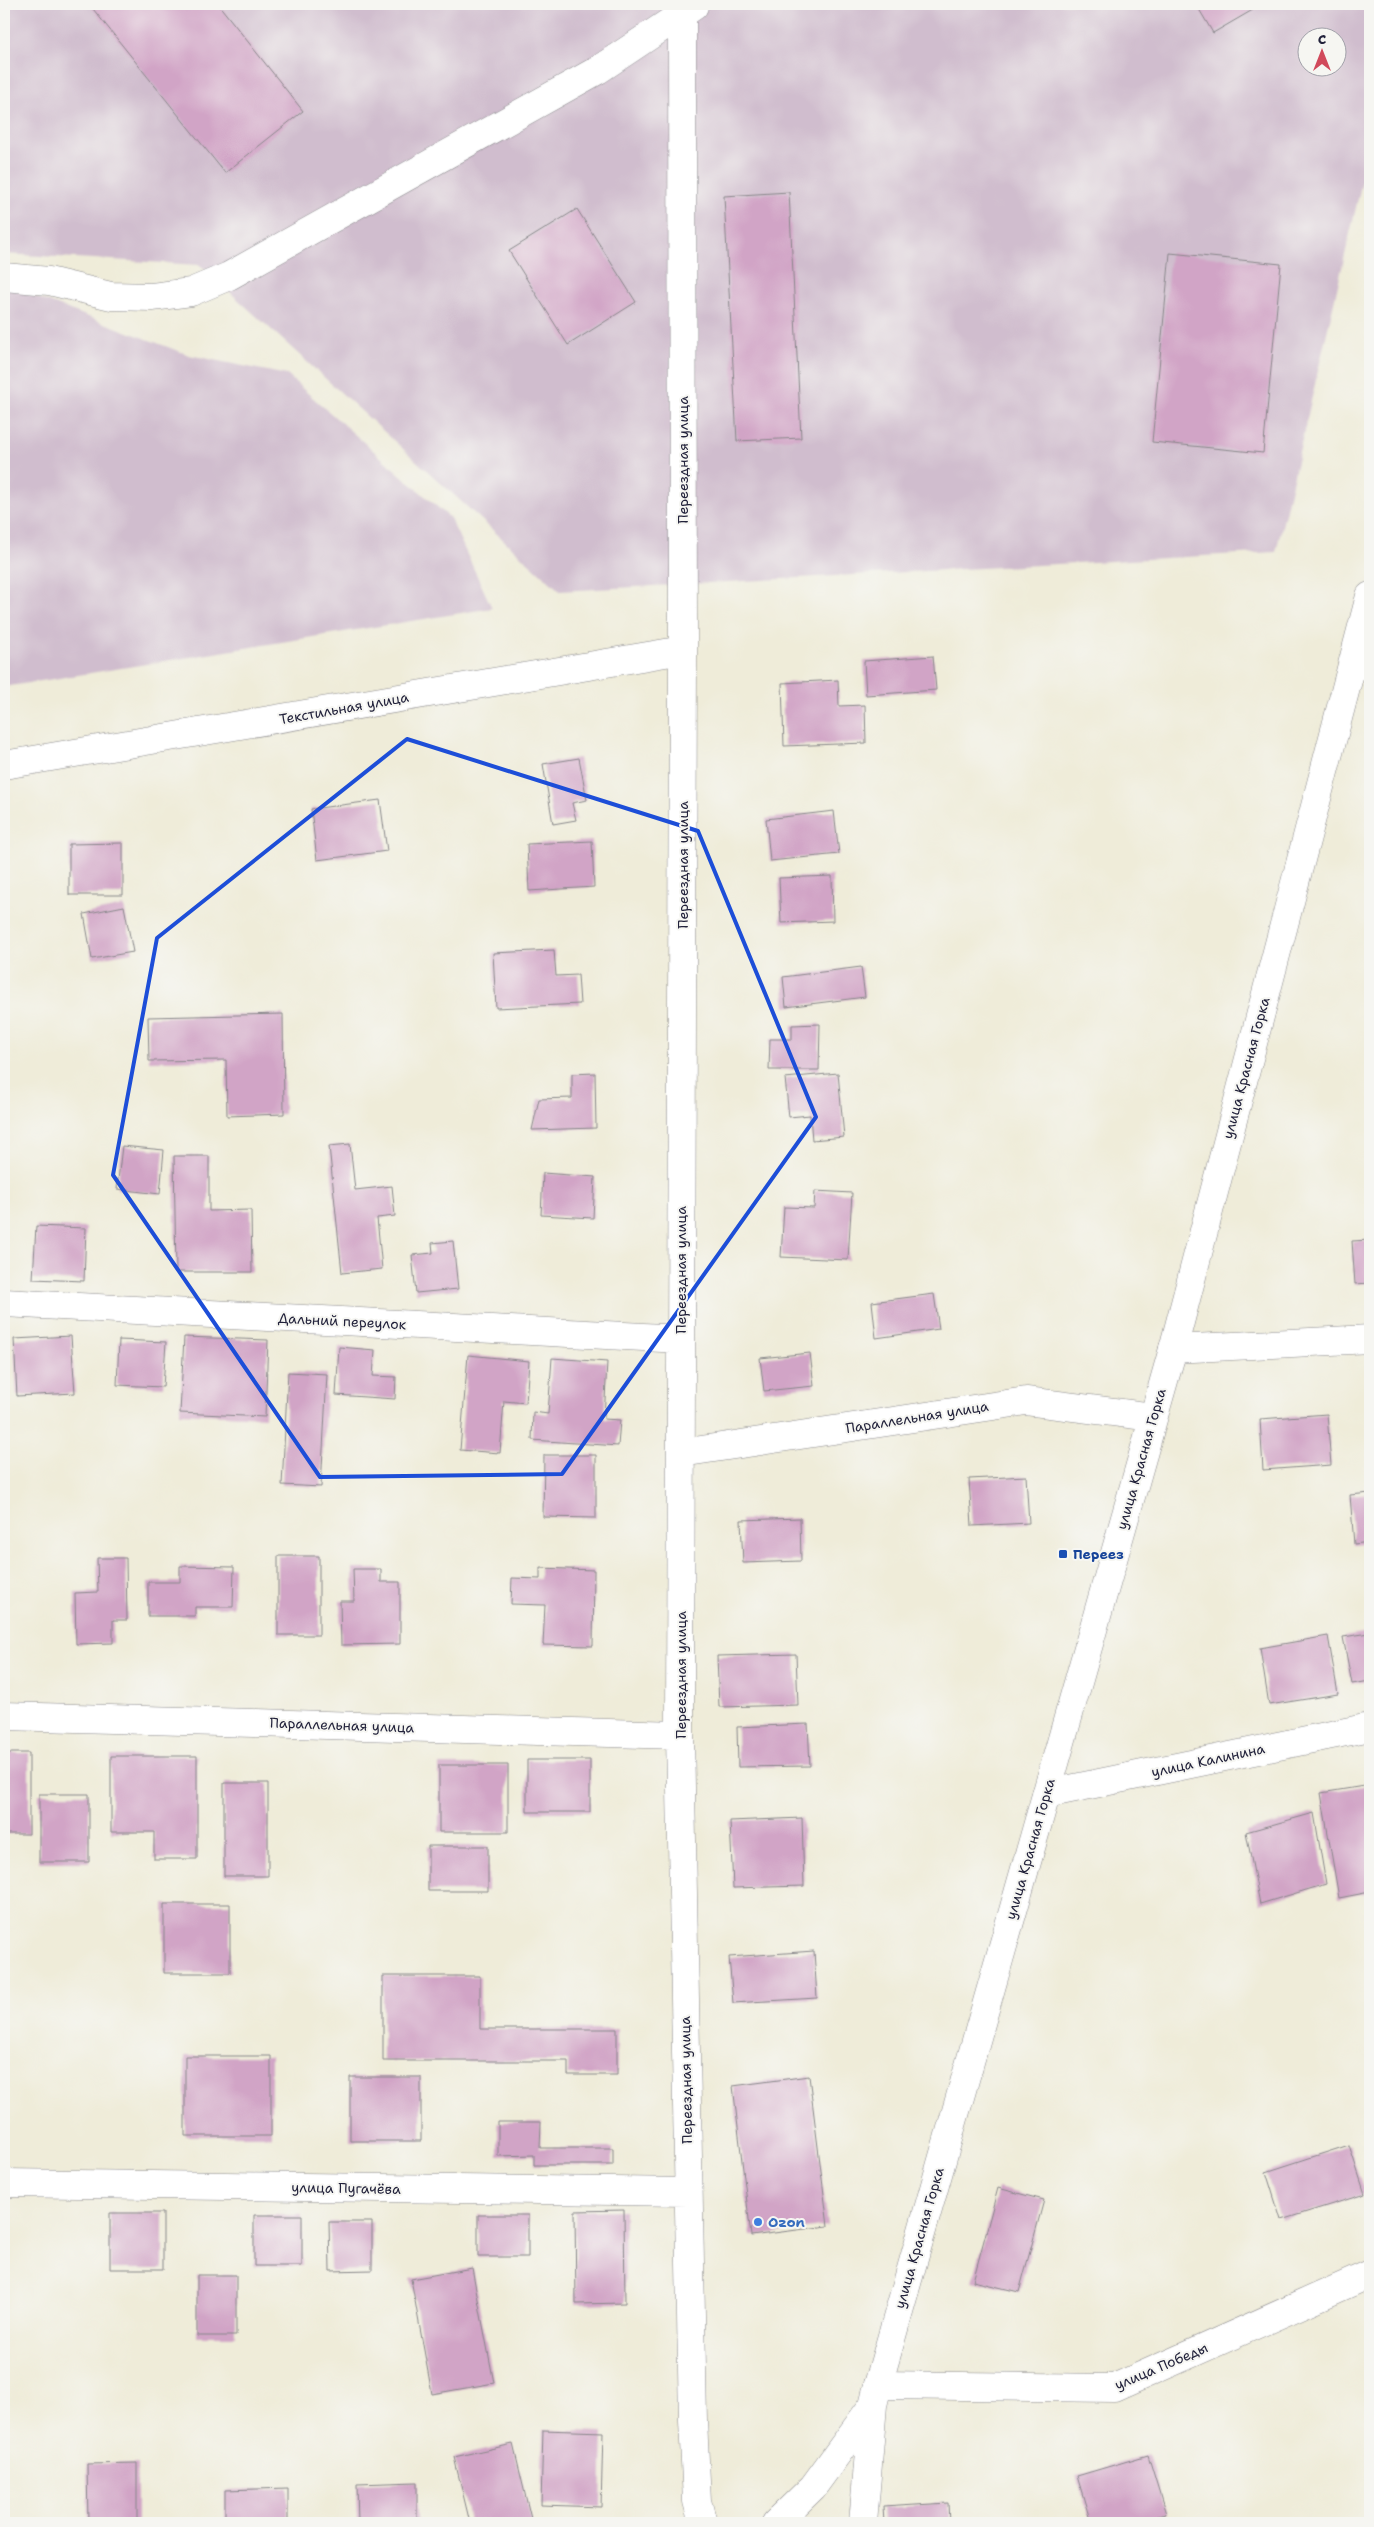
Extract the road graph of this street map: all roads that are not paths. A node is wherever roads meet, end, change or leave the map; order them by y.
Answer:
1 (689, 9) edge
2 (4, 277) edge
3 (1370, 596) edge
4 (683, 650) junction
5 (4, 765) edge
6 (4, 1303) edge
7 (681, 1339) junction
8 (1370, 1339) edge
9 (1173, 1349) junction
10 (1153, 1417) junction
11 (681, 1453) junction
12 (4, 1716) edge
13 (1370, 1727) edge
14 (680, 1735) junction
15 (1046, 1794) junction
16 (4, 2183) edge
17 (688, 2192) junction
18 (1370, 2274) edge
19 (875, 2395) junction
20 (704, 2523) edge
21 (776, 2523) edge
22 (863, 2523) edge

1 - 2 street
1 - 4 street, Переездная улица
3 - 9 street, улица Красная Горка
4 - 5 street, Текстильная улица
4 - 7 street, Переездная улица
6 - 7 street, Дальний переулок
7 - 11 street, Переездная улица
8 - 9 street
9 - 10 street, улица Красная Горка
10 - 11 street, Параллельная улица
10 - 15 street, улица Красная Горка
11 - 14 street, Переездная улица
12 - 14 street, Параллельная улица
13 - 15 street, улица Калинина
14 - 17 street, Переездная улица
15 - 19 street, улица Красная Горка
16 - 17 street, улица Пугачёва
17 - 20 street, Переездная улица
18 - 19 street, улица Победы
19 - 21 street
19 - 22 street

